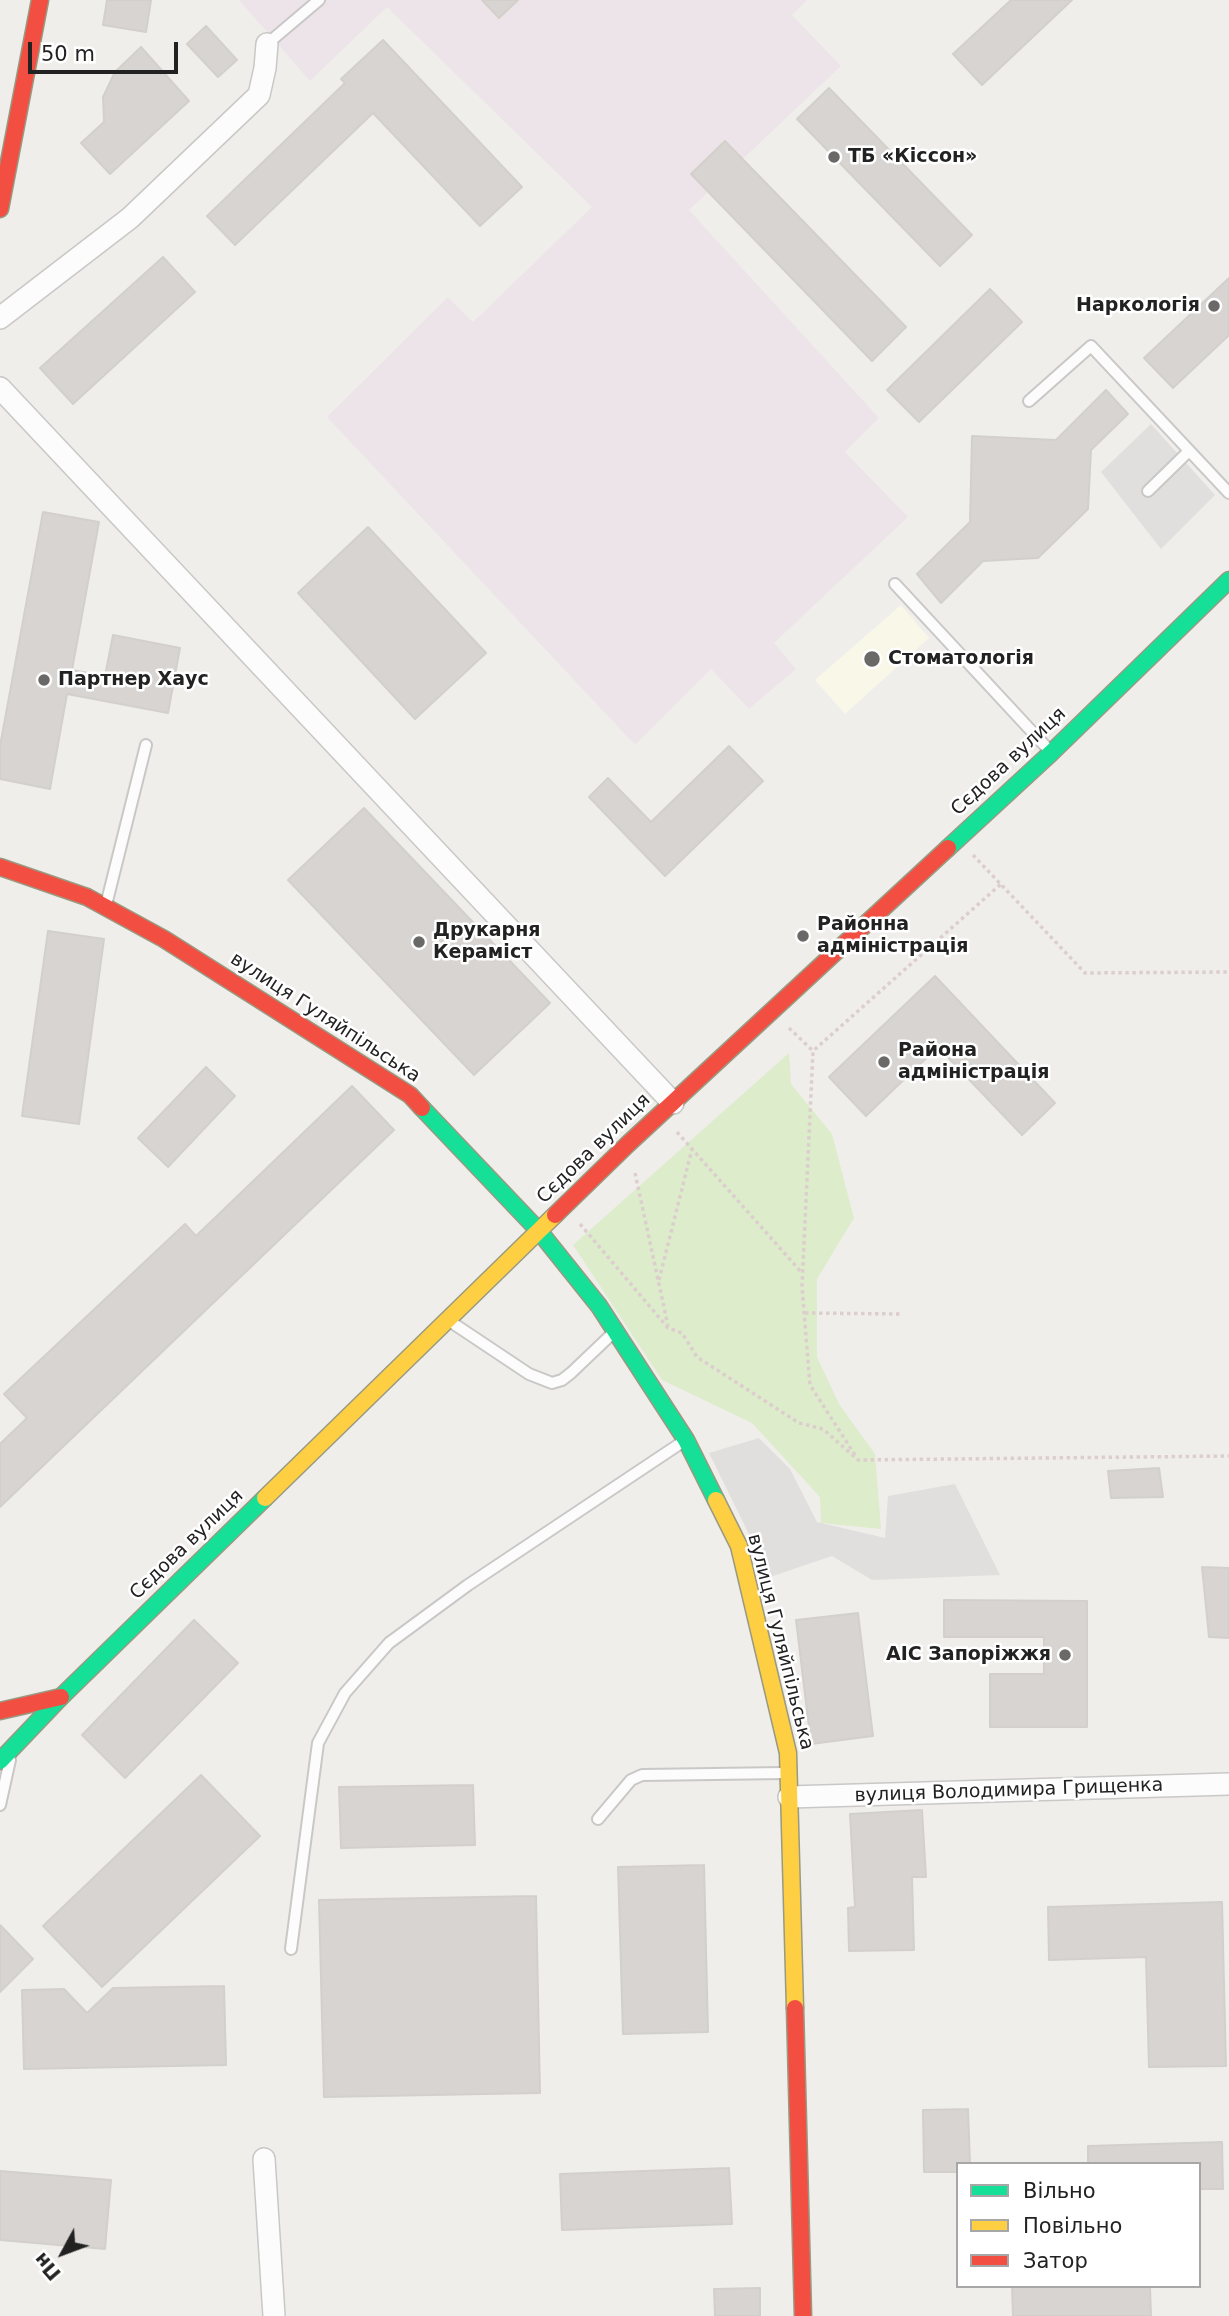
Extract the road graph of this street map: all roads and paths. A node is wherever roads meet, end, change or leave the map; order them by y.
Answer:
1 (40, 0) edge
2 (319, 0) edge
3 (267, 44) joint
4 (0, 209) edge
5 (0, 318) edge
6 (0, 388) edge
7 (1029, 401) dead end
8 (1189, 451) junction
9 (1148, 491) dead end
10 (1229, 493) edge
11 (1229, 580) edge
12 (895, 584) dead end
13 (146, 745) dead end
14 (1051, 752) junction
15 (958, 839) junction
16 (0, 867) edge
17 (1001, 884) junction
18 (105, 907) junction
19 (1229, 972) edge
20 (772, 1011) junction
21 (813, 1051) junction
22 (667, 1108) junction
23 (628, 1144) junction
24 (692, 1149) junction
25 (564, 1207) junction
26 (539, 1231) junction
27 (803, 1275) junction
28 (658, 1282) junction
29 (805, 1313) junction
30 (901, 1314) dead end
31 (448, 1320) junction
32 (668, 1328) junction
33 (614, 1332) junction
34 (686, 1440) junction
35 (1229, 1456) edge
36 (858, 1460) junction
37 (61, 1697) junction
38 (0, 1711) edge
39 (12, 1749) junction
40 (0, 1761) edge
41 (788, 1773) junction
42 (1229, 1784) edge
43 (789, 1797) junction
44 (0, 1805) edge
45 (598, 1819) dead end
46 (291, 1949) dead end
47 (264, 2159) dead end
48 (274, 2316) edge
49 (803, 2316) edge

1 - 4 street
2 - 3 lane
3 - 5 street
6 - 22 street
7 - 8 lane
8 - 9 lane
8 - 10 lane
11 - 14 street, Сєдова вулиця
12 - 14 lane
13 - 18 lane
14 - 15 street, Сєдова вулиця
15 - 17 path
15 - 20 street, Сєдова вулиця
16 - 18 street, вулиця Гуляйпільська
17 - 19 path
17 - 21 path
18 - 26 street, вулиця Гуляйпільська
20 - 21 path
20 - 22 street, Сєдова вулиця
21 - 27 path
22 - 23 street, Сєдова вулиця
22 - 24 path
23 - 25 street, Сєдова вулиця
23 - 28 path
24 - 27 path
24 - 28 path
25 - 26 street, Сєдова вулиця
25 - 32 path
26 - 31 street, Сєдова вулиця
26 - 33 street, вулиця Гуляйпільська
27 - 29 path
28 - 32 path
29 - 30 path
29 - 36 path
31 - 33 lane
31 - 37 street, Сєдова вулиця
32 - 36 path
33 - 34 street, вулиця Гуляйпільська
34 - 41 street, вулиця Гуляйпільська
34 - 46 lane
35 - 36 path
37 - 38 street
37 - 39 street, Сєдова вулиця
39 - 40 street, Сєдова вулиця
39 - 44 lane
41 - 43 street, вулиця Гуляйпільська
41 - 45 lane
42 - 43 street, вулиця Володимира Грищенка
43 - 49 street, вулиця Гуляйпільська
47 - 48 street

